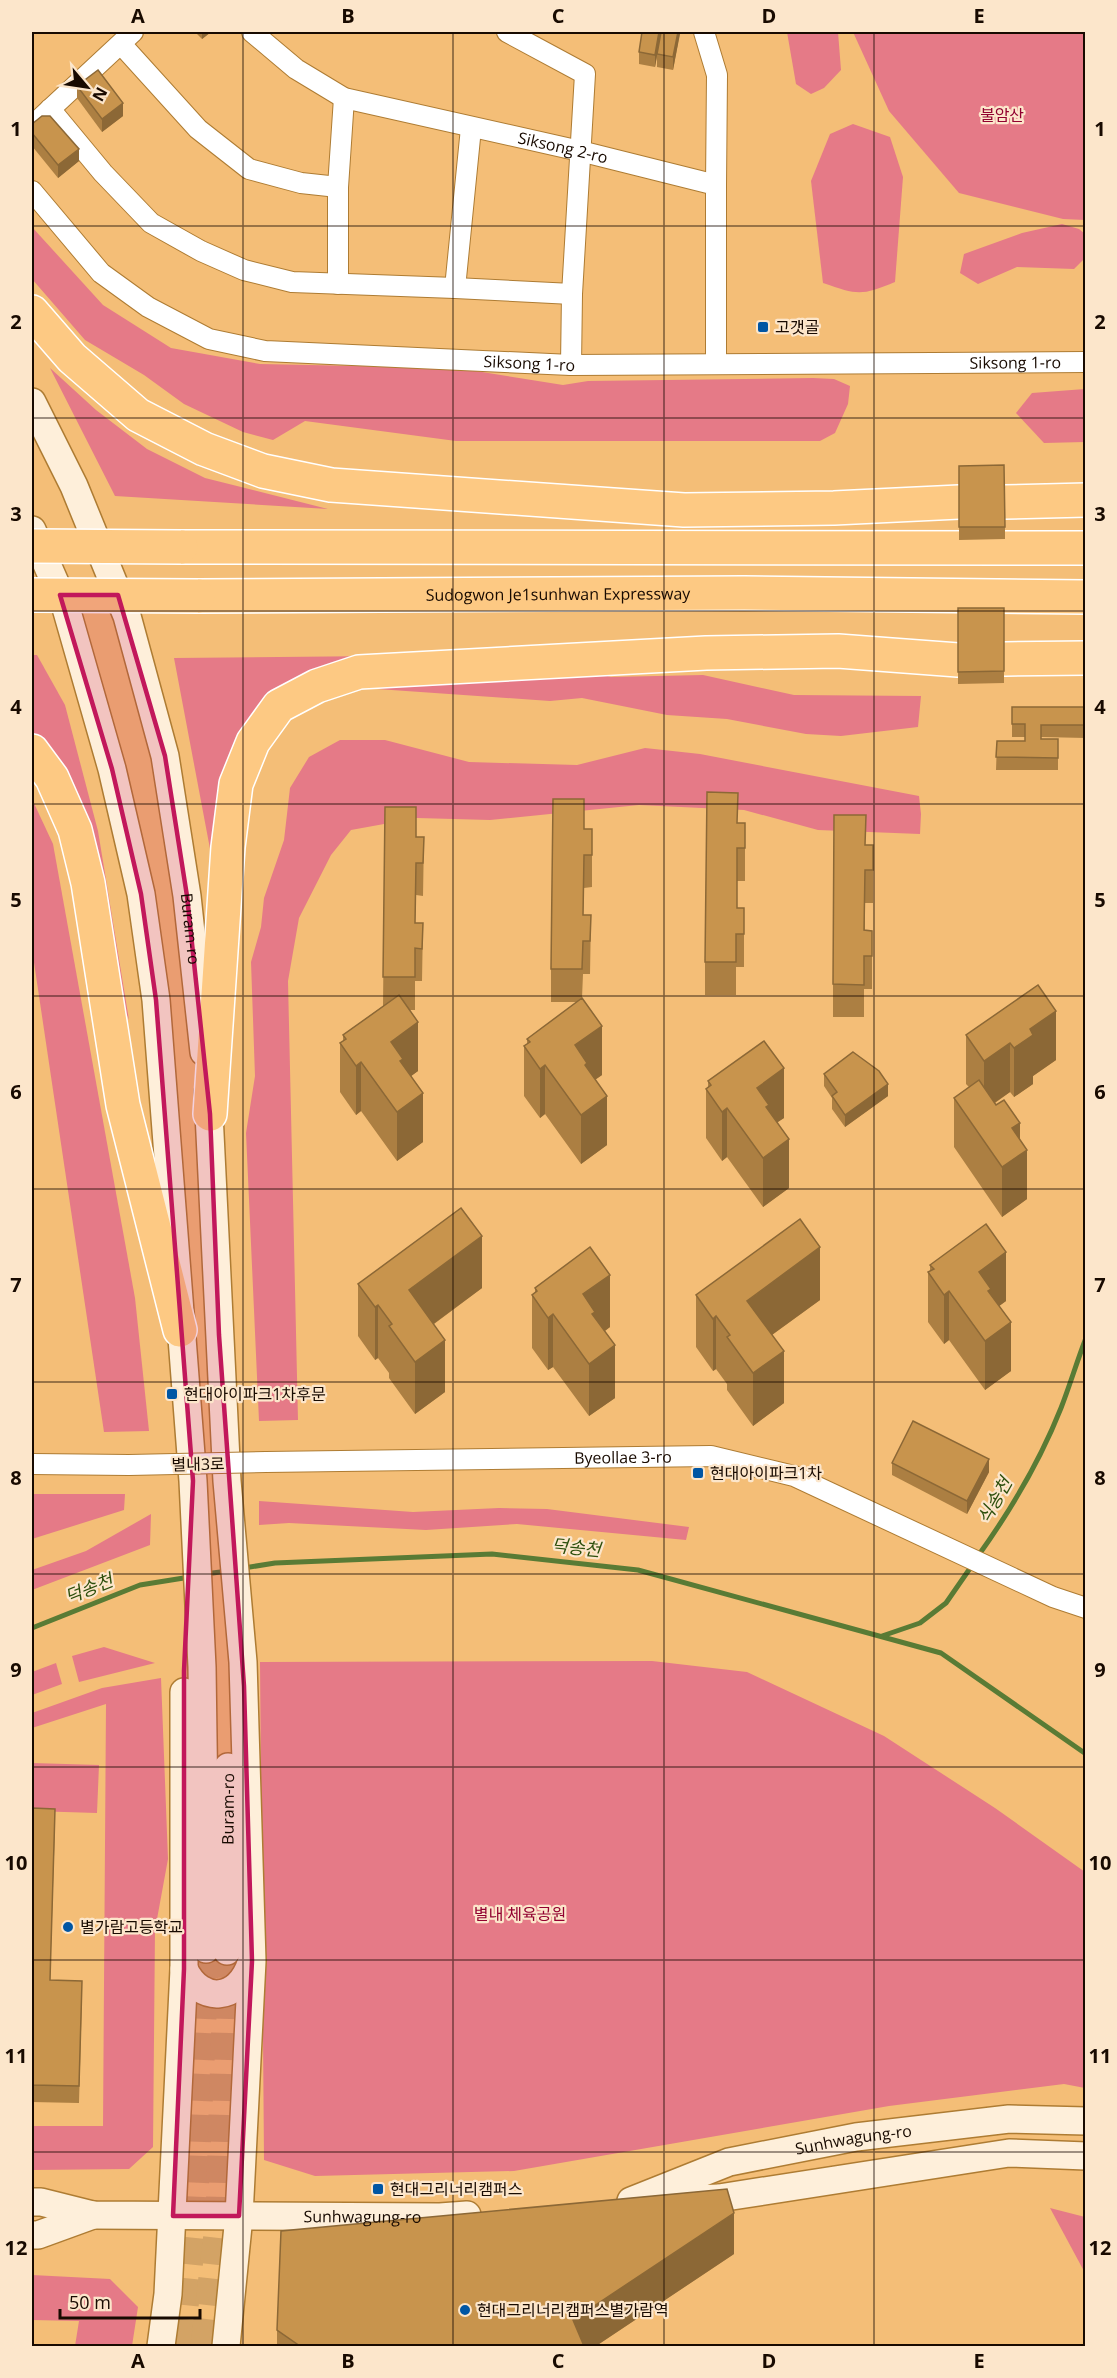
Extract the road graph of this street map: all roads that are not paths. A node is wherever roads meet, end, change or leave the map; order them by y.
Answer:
1 (252, 32) edge
2 (507, 32) edge
3 (704, 32) edge
4 (127, 38) edge
5 (344, 98) junction
6 (50, 109) junction
7 (32, 126) edge
8 (471, 128) junction
9 (580, 151) junction
10 (716, 185) junction
11 (338, 187) junction
12 (32, 191) edge
13 (338, 284) junction
14 (455, 288) junction
15 (572, 294) junction
16 (32, 312) edge
17 (1086, 362) edge
18 (716, 364) junction
19 (571, 365) junction
20 (32, 402) edge
21 (1086, 500) edge
22 (959, 502) edge
23 (1004, 502) edge
24 (32, 530) edge
25 (32, 546) edge
26 (1086, 548) edge
27 (32, 595) edge
28 (1086, 597) edge
29 (1086, 658) edge
30 (1005, 659) edge
31 (958, 660) edge
32 (32, 751) edge
33 (210, 1114) junction
34 (180, 1330) junction
35 (266, 1462) joint
36 (32, 1464) edge
37 (1086, 1608) edge
38 (214, 1667) junction
39 (216, 1950) tunnel mouth
40 (252, 1961) junction
41 (184, 1969) junction
42 (1086, 2121) edge
43 (1086, 2156) edge
44 (32, 2202) edge
45 (496, 2212) edge
46 (93, 2215) junction
47 (173, 2216) junction
48 (239, 2216) junction
49 (32, 2235) edge
50 (161, 2346) edge
51 (226, 2346) edge

1 - 5 street, Siksong 2-ro
2 - 9 street
3 - 10 street
4 - 6 street
4 - 11 street
5 - 8 street, Siksong 2-ro
5 - 11 street
6 - 7 street
6 - 13 street
8 - 9 street, Siksong 2-ro
8 - 14 street
9 - 10 street, Siksong 2-ro
9 - 15 street
10 - 18 street
11 - 13 street
12 - 19 street, Siksong 1-ro
13 - 14 street
14 - 15 street
15 - 19 street
16 - 22 highway
17 - 18 street, Siksong 1-ro
18 - 19 street, Siksong 1-ro
20 - 33 street, Buram-ro
21 - 23 highway
24 - 34 street
25 - 26 highway, bridge
27 - 28 highway, Sudogwon Je1sunhwan Expressway, bridge
29 - 30 highway
31 - 33 highway
32 - 34 highway
33 - 38 street, Buram-ro
34 - 38 street
35 - 36 street, 별내3로, bridge
35 - 37 street, Byeollae 3-ro
38 - 39 street, Buram-ro
38 - 40 street
38 - 41 street
40 - 41 street
40 - 48 street
41 - 47 street
42 - 43 street, Sunhwagung-ro
44 - 46 street, Sunhwagung-ro
45 - 48 street, Sunhwagung-ro
46 - 47 street, Sunhwagung-ro
46 - 49 street, Sunhwagung-ro
47 - 48 street, Sunhwagung-ro
47 - 50 street
48 - 51 street

